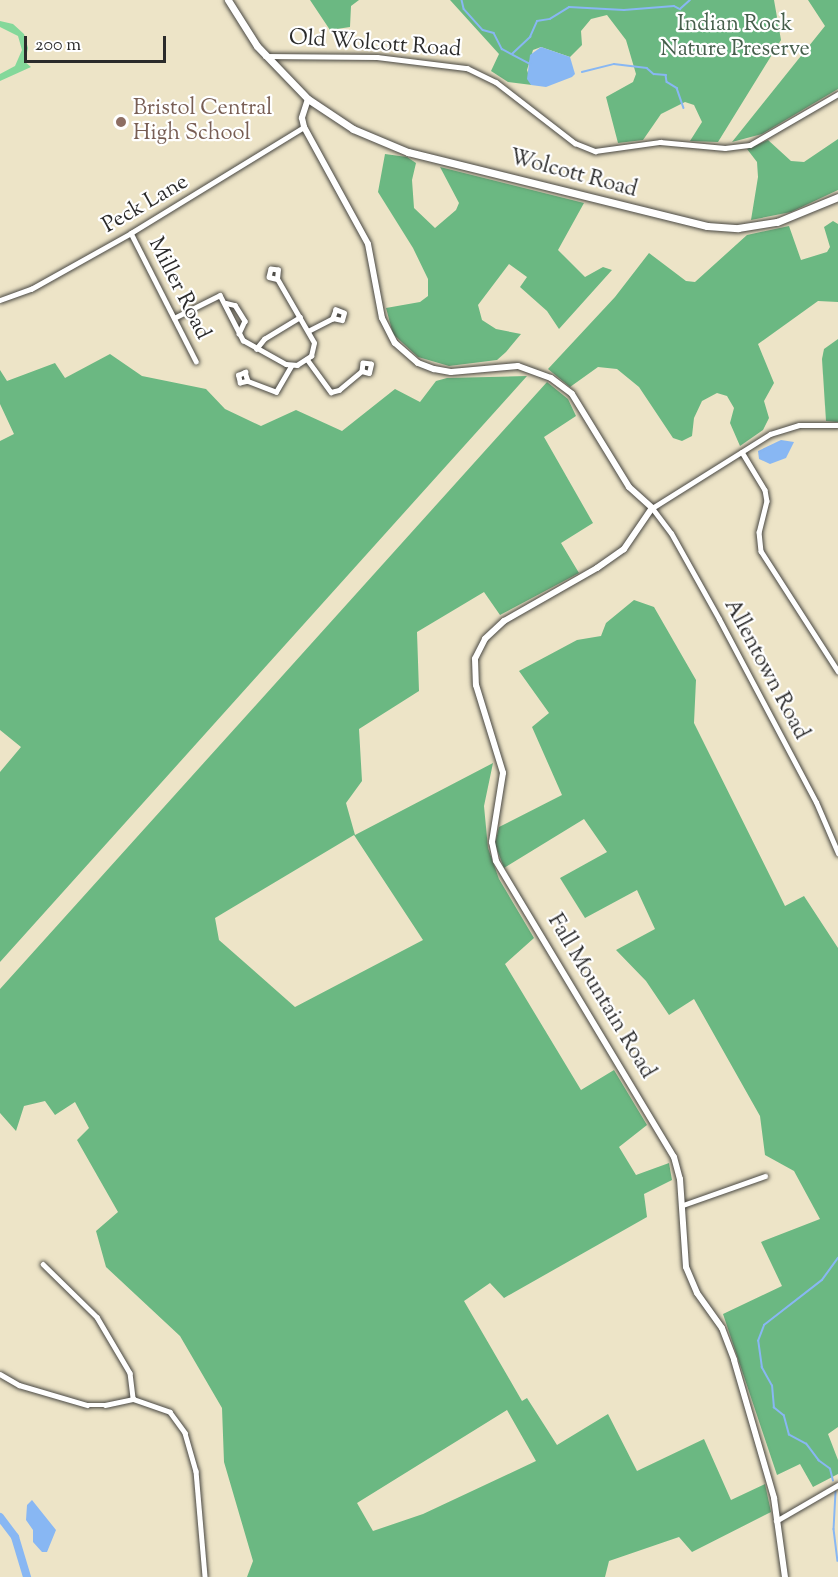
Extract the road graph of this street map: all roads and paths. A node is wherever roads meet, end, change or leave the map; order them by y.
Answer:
1 (228, 0) edge
2 (265, 56) junction
3 (838, 94) edge
4 (308, 99) junction
5 (304, 127) junction
6 (838, 197) edge
7 (131, 233) junction
8 (277, 279) dead end
9 (0, 300) edge
10 (226, 303) junction
11 (174, 318) junction
12 (300, 318) junction
13 (333, 318) dead end
14 (308, 331) junction
15 (239, 334) junction
16 (256, 349) junction
17 (307, 359) junction
18 (196, 360) dead end
19 (291, 366) junction
20 (362, 371) dead end
21 (248, 381) dead end
22 (838, 425) edge
23 (742, 452) junction
24 (652, 508) junction
25 (838, 671) edge
26 (838, 853) edge
27 (765, 1176) dead end
28 (683, 1205) junction
29 (43, 1264) dead end
30 (0, 1374) edge
31 (133, 1399) junction
32 (838, 1485) edge
33 (775, 1522) junction
34 (205, 1577) edge
35 (785, 1577) edge

1 - 2 main road, Wolcott Road
2 - 3 street, Old Wolcott Road
2 - 4 main road, Wolcott Road
4 - 5 main road
4 - 6 main road, Wolcott Road
5 - 7 street, Peck Lane
5 - 24 main road
7 - 9 street, Peck Lane
7 - 11 street, Miller Road
8 - 12 street
10 - 11 street
10 - 15 street
10 - 15 street
11 - 18 street, Miller Road
12 - 14 street
12 - 16 street
13 - 14 street
14 - 17 street
15 - 16 street
16 - 19 street
17 - 19 street
17 - 20 street
19 - 21 street
22 - 23 street
23 - 24 street
23 - 25 street
24 - 26 street, Allentown Road
24 - 28 main road, Fall Mountain Road
27 - 28 street
28 - 33 main road, Fall Mountain Road
29 - 31 street
30 - 31 street
31 - 34 street
32 - 33 street
33 - 35 main road, Fall Mountain Road

